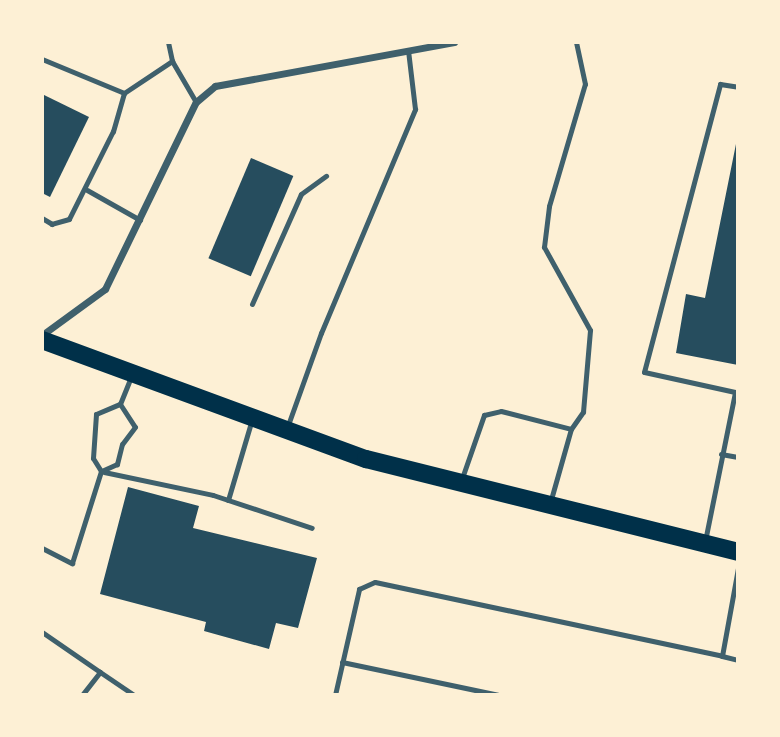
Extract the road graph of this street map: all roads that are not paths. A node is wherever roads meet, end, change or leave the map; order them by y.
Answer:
1 (168, 42) edge
2 (454, 42) edge
3 (576, 42) edge
4 (408, 50) junction
5 (42, 60) edge
6 (172, 61) junction
7 (738, 87) edge
8 (124, 93) junction
9 (196, 102) junction
10 (326, 176) dead end
11 (87, 190) junction
12 (42, 218) edge
13 (140, 220) junction
14 (252, 304) dead end
15 (42, 338) edge
16 (132, 374) junction
17 (120, 404) junction
18 (252, 419) junction
19 (571, 429) junction
20 (285, 432) junction
21 (721, 454) junction
22 (738, 457) edge
23 (101, 471) junction
24 (460, 484) junction
25 (228, 500) junction
26 (549, 506) junction
27 (312, 528) dead end
28 (705, 544) junction
29 (42, 548) edge
30 (738, 552) edge
31 (738, 568) edge
32 (42, 632) edge
33 (722, 656) junction
34 (738, 660) edge
35 (342, 662) junction
36 (100, 672) junction
37 (82, 695) edge
38 (134, 695) edge
39 (335, 695) edge
40 (498, 695) edge

1 - 6 lane
2 - 4 street
3 - 19 lane
4 - 9 street
4 - 20 lane
5 - 8 lane
6 - 8 lane
6 - 9 lane
7 - 21 lane
8 - 11 lane
9 - 13 street
10 - 14 lane
11 - 12 lane
11 - 13 lane
13 - 15 street
15 - 16 main road
16 - 17 lane
16 - 18 main road
17 - 23 lane
17 - 23 lane
18 - 20 main road
18 - 25 lane
19 - 24 lane
19 - 26 lane
20 - 24 main road
21 - 22 lane
21 - 28 lane
23 - 25 lane
23 - 29 lane
24 - 26 main road
25 - 27 lane
26 - 28 main road
28 - 30 main road
31 - 33 lane
32 - 36 lane
33 - 34 lane
33 - 35 lane
35 - 39 lane
35 - 40 lane
36 - 37 lane
36 - 38 lane

